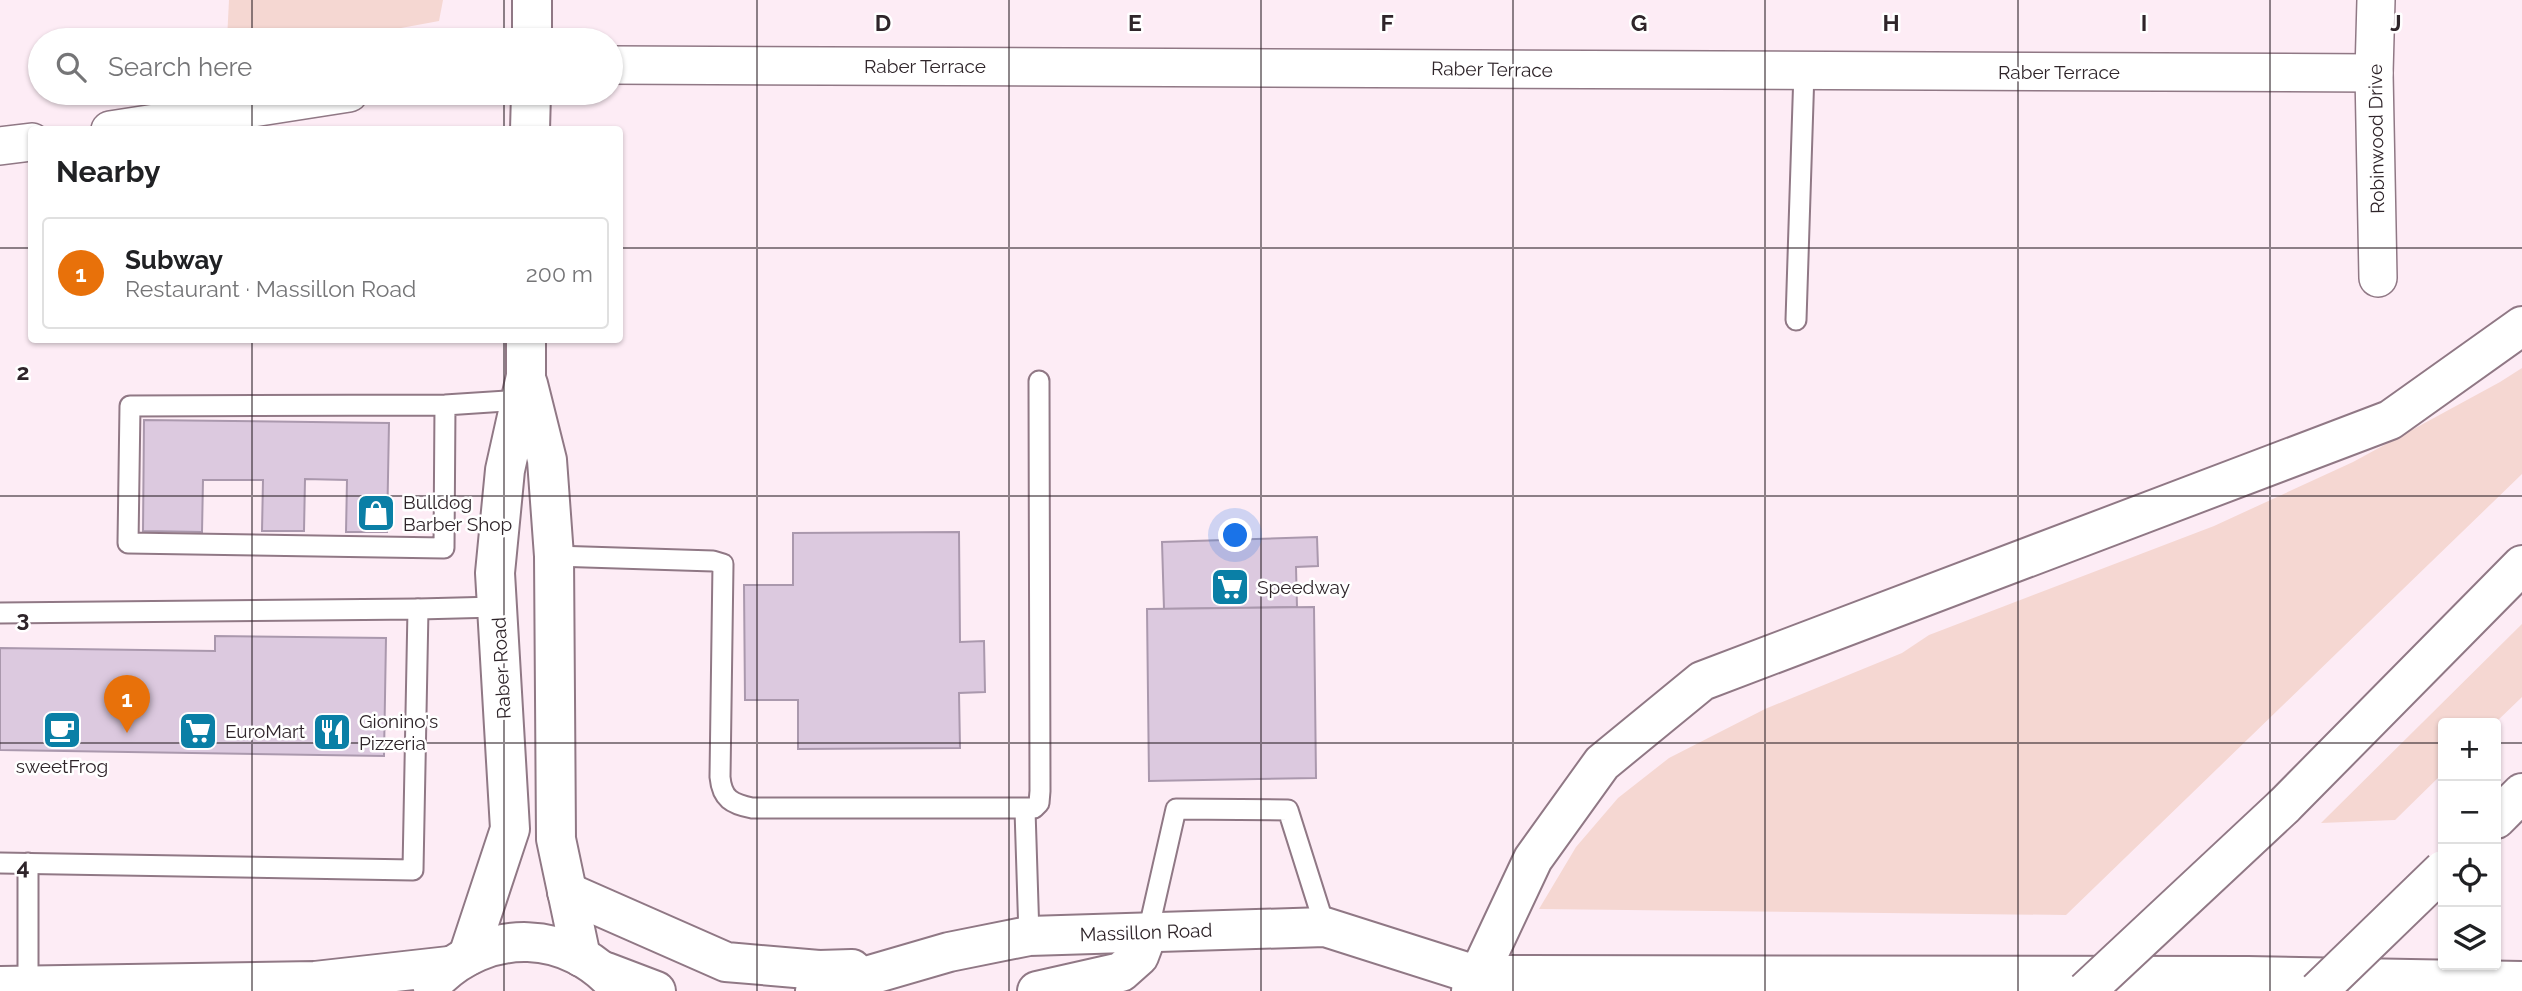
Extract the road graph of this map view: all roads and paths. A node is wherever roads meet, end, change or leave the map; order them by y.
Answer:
1 (532, 0) edge
2 (2376, 0) edge
3 (532, 28) edge
4 (623, 65) edge
5 (1804, 71) junction
6 (2374, 73) junction
7 (271, 105) edge
8 (531, 105) edge
9 (136, 126) edge
10 (530, 126) edge
11 (28, 142) edge
12 (0, 146) edge
13 (2378, 278) dead end
14 (1796, 320) dead end
15 (2522, 326) edge
16 (524, 372) edge
17 (1039, 380) dead end
18 (445, 405) junction
19 (554, 556) junction
20 (2522, 565) edge
21 (497, 607) junction
22 (418, 610) junction
23 (0, 613) edge
24 (2522, 793) edge
25 (1025, 810) junction
26 (2501, 814) edge
27 (0, 863) edge
28 (28, 863) junction
29 (2438, 875) edge
30 (567, 892) junction
31 (1325, 927) junction
32 (1148, 932) junction
33 (1029, 936) junction
34 (886, 969) junction
35 (447, 971) edge
36 (603, 973) edge
37 (2522, 981) edge
38 (14, 986) edge
39 (1464, 986) edge
40 (656, 991) edge
41 (815, 991) edge
42 (1037, 991) edge
43 (2086, 991) edge
44 (2318, 991) edge

1 - 3 main road
2 - 6 street, Robinwood Drive
4 - 5 street, Raber Terrace
5 - 6 street, Raber Terrace
5 - 14 lane
6 - 13 street, Robinwood Drive
7 - 9 street
8 - 10 main road
11 - 12 street
15 - 39 main road
16 - 18 lane
16 - 19 main road
16 - 21 main road, Raber Road
17 - 25 lane
18 - 18 lane
19 - 25 lane
19 - 30 main road
20 - 43 main road, bridge
21 - 22 lane
21 - 35 main road, Raber Road
22 - 23 lane
22 - 28 lane
24 - 26 main road
25 - 33 lane
27 - 28 lane
28 - 38 lane
29 - 44 main road, bridge
30 - 34 main road
30 - 36 main road
31 - 32 main road, Massillon Road
31 - 32 lane
31 - 39 main road, Massillon Road
32 - 33 main road, Massillon Road
32 - 42 main road
33 - 34 main road, Massillon Road
34 - 41 main road, Massillon Road
35 - 36 main road
35 - 38 main road
36 - 40 main road
37 - 39 main road, Massillon Road

